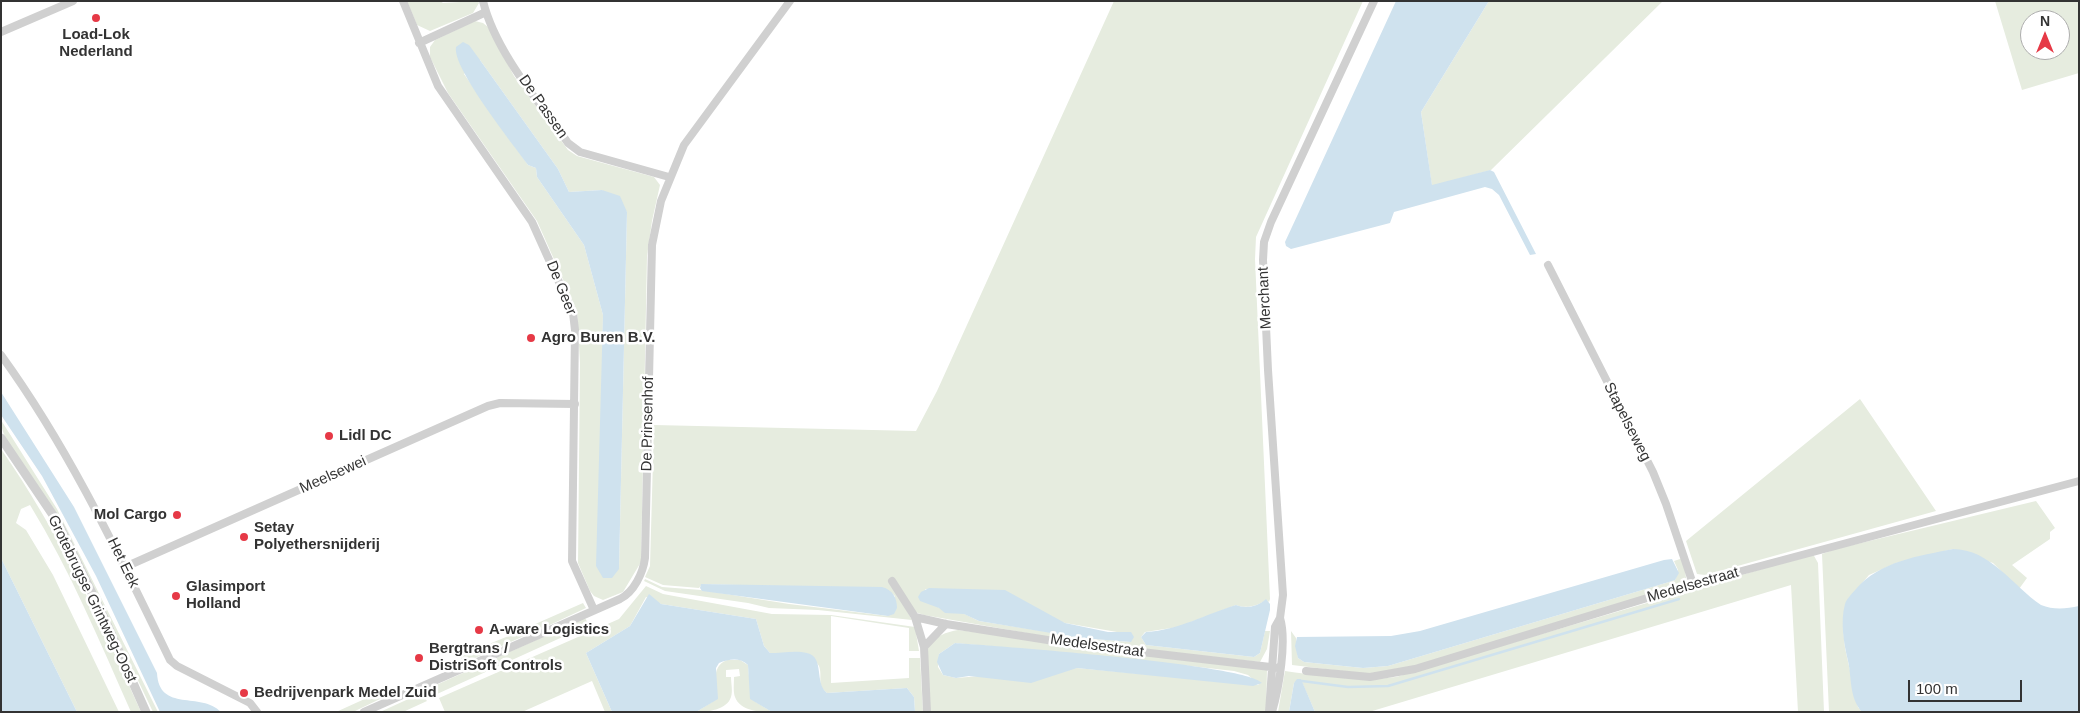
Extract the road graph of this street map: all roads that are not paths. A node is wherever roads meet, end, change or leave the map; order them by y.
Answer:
1 (73, 1) edge
2 (403, 1) edge
3 (483, 1) edge
4 (790, 1) edge
5 (1374, 1) edge
6 (486, 12) junction
7 (1, 32) edge
8 (419, 43) junction
9 (669, 178) junction
10 (1548, 265) dead end
11 (1, 355) edge
12 (575, 404) junction
13 (1, 438) edge
14 (2079, 481) edge
15 (125, 567) junction
16 (892, 581) dead end
17 (1693, 584) junction
18 (594, 610) junction
19 (915, 616) junction
20 (946, 624) junction
21 (924, 647) junction
22 (1276, 667) junction
23 (1306, 671) dead end
24 (146, 712) edge
25 (257, 712) edge
26 (365, 712) edge
27 (927, 712) edge
28 (1271, 712) edge

1 - 7 street
2 - 8 street, De Geer
3 - 6 street, De Passen
4 - 9 street, De Prinsenhof
5 - 22 street, Merchant
6 - 8 street
6 - 9 street, De Passen
8 - 12 street, De Geer
9 - 18 street, De Prinsenhof
10 - 17 street, Stapelseweg
11 - 15 street, Het Eek
12 - 15 street, Meelsewei
12 - 18 street, De Geer
13 - 24 street, Grotebrugse Grintweg-Oost
14 - 17 street, Medelsestraat
15 - 25 street, Het Eek
16 - 19 street
17 - 23 street, Medelsestraat
18 - 26 street, De Prinsenhof
19 - 20 street, Medelsestraat
19 - 21 street
20 - 21 street
20 - 22 street, Medelsestraat
21 - 27 street
22 - 28 street, Merchant

